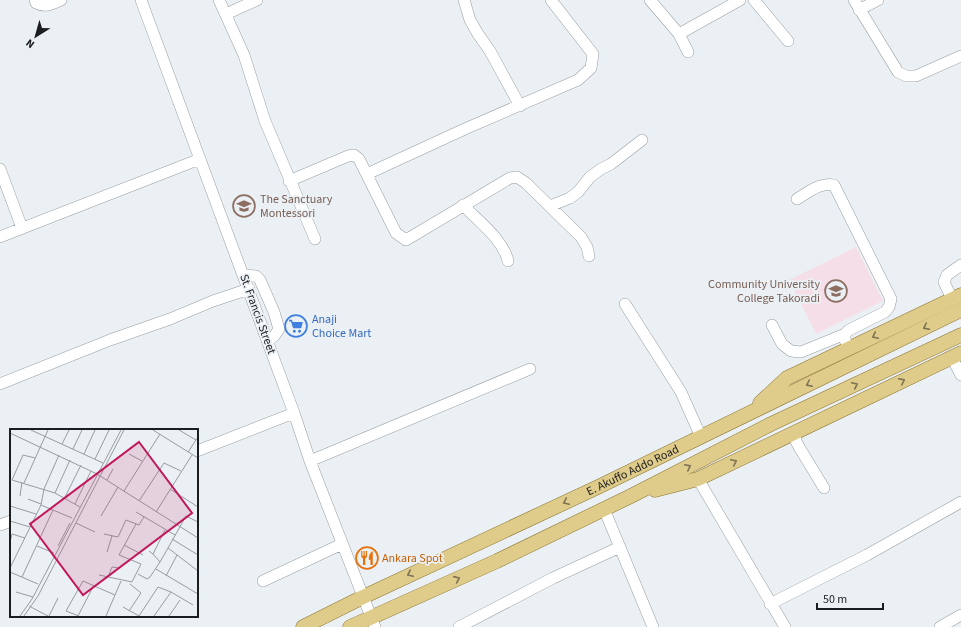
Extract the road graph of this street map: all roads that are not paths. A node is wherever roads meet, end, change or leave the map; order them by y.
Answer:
1 (35, 0) edge
2 (61, 0) edge
3 (141, 0) edge
4 (219, 0) edge
5 (257, 0) edge
6 (464, 0) edge
7 (552, 0) edge
8 (650, 0) edge
9 (740, 0) edge
10 (754, 0) edge
11 (878, 0) edge
12 (857, 5) edge
13 (226, 14) junction
14 (679, 34) junction
15 (788, 41) dead end
16 (688, 52) dead end
17 (961, 56) edge
18 (520, 106) junction
19 (642, 140) dead end
20 (200, 159) junction
21 (0, 169) edge
22 (367, 174) junction
23 (289, 180) junction
24 (797, 199) dead end
25 (463, 205) junction
26 (550, 206) junction
27 (22, 228) junction
28 (0, 237) edge
29 (315, 239) dead end
30 (589, 256) dead end
31 (508, 261) dead end
32 (961, 265) edge
33 (244, 275) junction
34 (249, 289) junction
35 (958, 301) edge
36 (625, 304) dead end
37 (772, 325) dead end
38 (845, 334) junction
39 (961, 334) edge
40 (268, 341) junction
41 (850, 348) junction
42 (956, 355) edge
43 (530, 369) dead end
44 (961, 375) edge
45 (0, 384) edge
46 (294, 413) junction
47 (749, 413) junction
48 (795, 432) junction
49 (701, 437) junction
50 (198, 450) edge
51 (310, 461) junction
52 (698, 479) junction
53 (824, 488) dead end
54 (631, 496) junction
55 (961, 502) edge
56 (604, 508) junction
57 (10, 521) edge
58 (0, 525) edge
59 (342, 544) junction
60 (620, 547) junction
61 (263, 581) dead end
62 (363, 597) junction
63 (770, 604) junction
64 (961, 615) edge
65 (373, 622) edge
66 (303, 627) edge
67 (350, 627) edge
68 (460, 627) edge
69 (653, 627) edge
70 (785, 627) edge
71 (940, 627) edge

1 - 2 street
3 - 20 street, St. Francis Street
4 - 13 street
5 - 13 street
6 - 18 street
7 - 18 street
8 - 14 street
9 - 14 street
10 - 15 street
11 - 12 street
12 - 17 street
13 - 23 street
14 - 16 street
18 - 22 street
19 - 26 street
20 - 27 street
20 - 33 street, St. Francis Street
21 - 27 street
22 - 23 street
22 - 25 street
23 - 29 street
24 - 38 street
25 - 26 street
25 - 31 street
26 - 30 street
27 - 28 street
32 - 35 street
33 - 34 street, St. Francis Street
33 - 40 street
34 - 40 street, St. Francis Street
34 - 45 street
35 -> 41 main road
35 -> 47 main road, E. Akuffo Addo Road
36 - 49 street
37 - 38 street
38 - 41 street
54 -> 39 main road, E. Akuffo Addo Road
40 - 46 street, St. Francis Street
41 - 47 main road
42 - 44 street
48 -> 42 main road
43 - 51 street
46 - 50 street
46 - 51 street, St. Francis Street
47 - 49 main road, E. Akuffo Addo Road
52 -> 48 main road
48 - 53 street
49 -> 62 main road, E. Akuffo Addo Road
51 - 59 street, St. Francis Street
52 - 54 main road
52 - 63 street
54 - 56 main road, E. Akuffo Addo Road
55 - 63 street
56 - 60 street
65 -> 56 main road, E. Akuffo Addo Road
57 - 58 street
59 - 61 street
59 - 62 street, St. Francis Street
60 - 68 street
60 - 69 street
62 - 65 street, St. Francis Street
62 - 66 main road, E. Akuffo Addo Road
63 - 70 street
64 - 71 street
65 - 67 main road, E. Akuffo Addo Road

